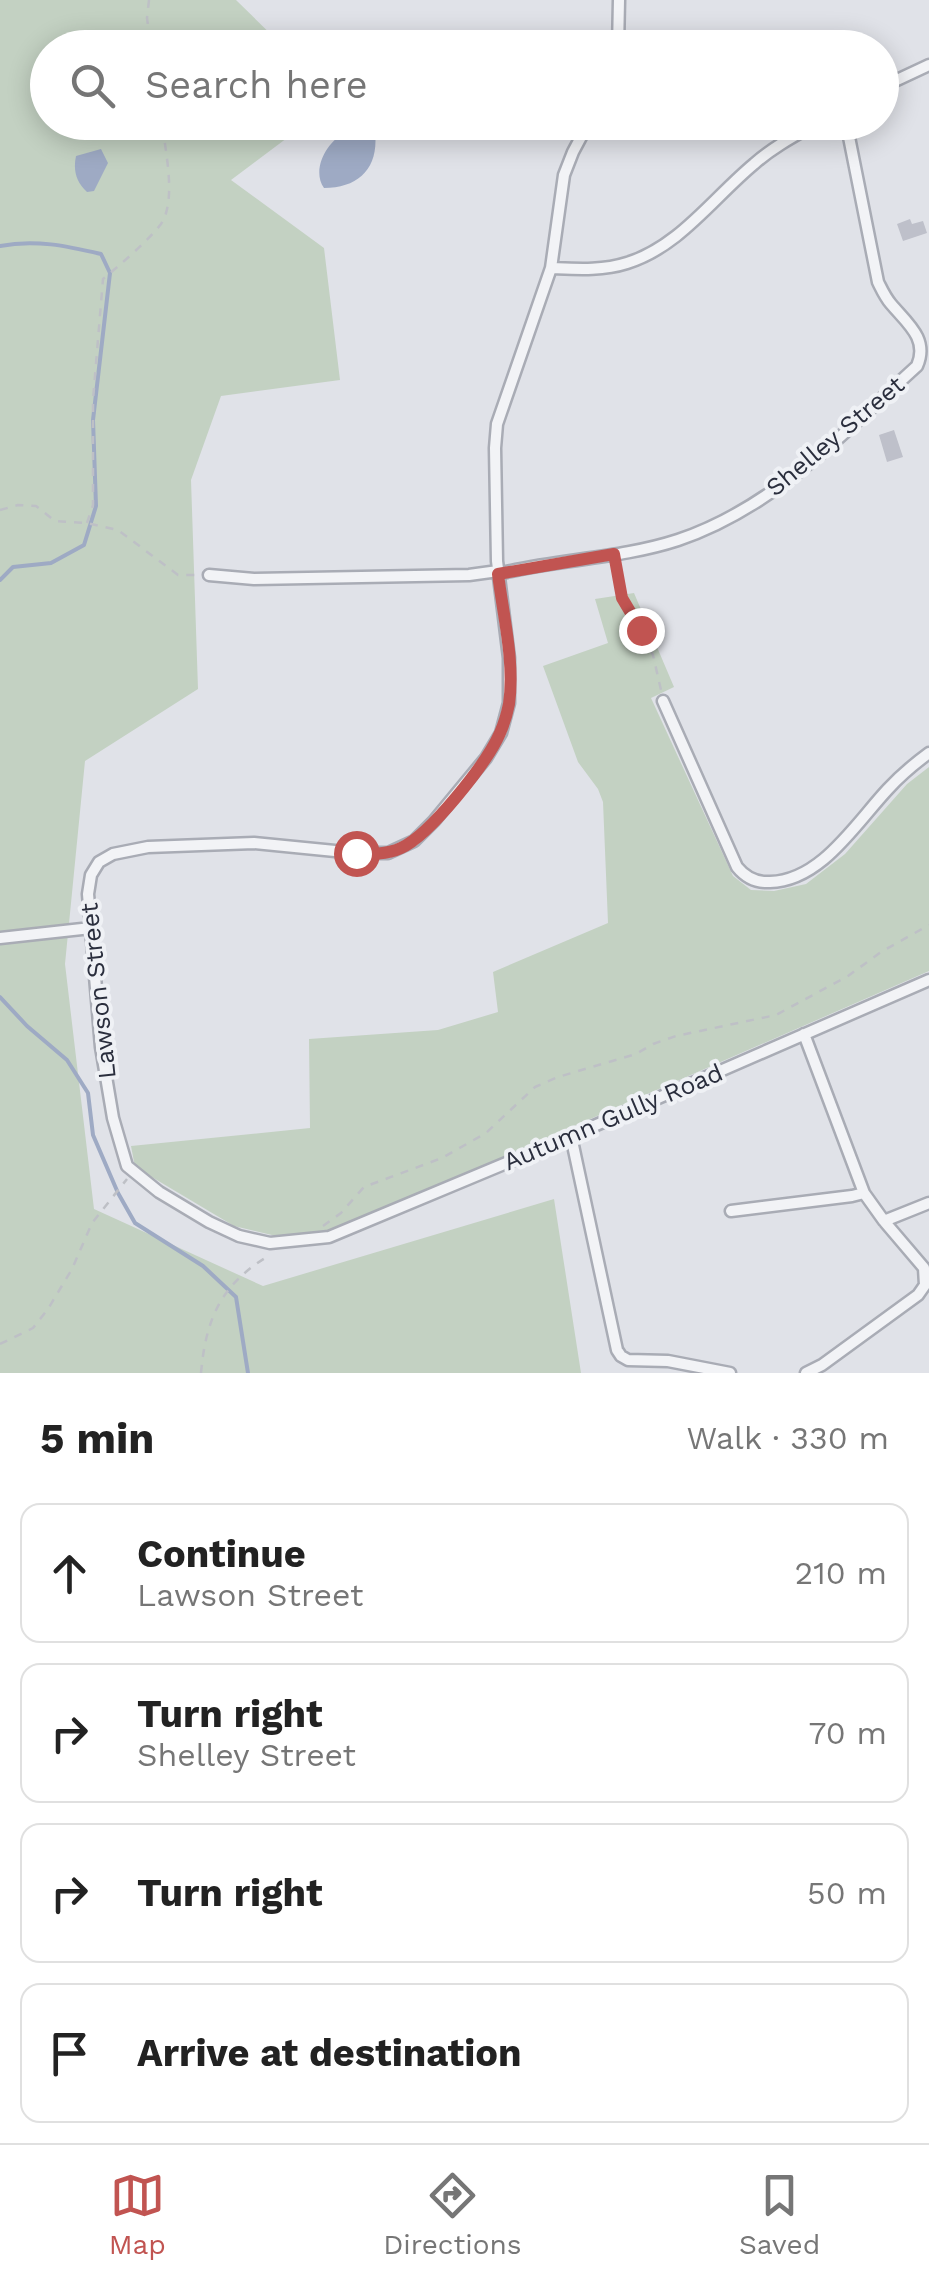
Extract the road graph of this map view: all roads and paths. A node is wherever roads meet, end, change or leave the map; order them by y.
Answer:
1 (148, 0) edge
2 (619, 0) edge
3 (149, 30) edge
4 (618, 30) edge
5 (929, 65) edge
6 (899, 79) edge
7 (164, 140) edge
8 (579, 140) edge
9 (790, 140) edge
10 (850, 140) edge
11 (550, 268) junction
12 (0, 510) edge
13 (87, 523) junction
14 (614, 554) junction
15 (498, 572) junction
16 (208, 575) joint
17 (663, 702) joint
18 (929, 753) edge
19 (929, 925) edge
20 (91, 928) junction
21 (0, 938) edge
22 (929, 980) edge
23 (804, 1034) junction
24 (571, 1136) junction
25 (132, 1173) junction
26 (864, 1192) junction
27 (929, 1202) edge
28 (731, 1210) dead end
29 (884, 1221) junction
30 (312, 1231) dead end
31 (293, 1241) junction
32 (0, 1344) edge
33 (201, 1373) edge
34 (730, 1373) edge
35 (806, 1373) edge

1 - 3 path
2 - 4 street
5 - 6 street
7 - 13 path
8 - 11 street, Lawson Street
9 - 11 street
10 - 14 street, Shelley Street
11 - 15 street, Lawson Street
12 - 13 path
13 - 16 path
14 - 15 street, Shelley Street
14 - 17 path
15 - 16 street, Shelley Street
15 - 20 street, Lawson Street
17 - 18 street
19 - 30 path
20 - 21 street
20 - 25 street, Lawson Street
22 - 23 street, Autumn Gully Road
23 - 24 street, Autumn Gully Road
23 - 26 street
24 - 31 street, Autumn Gully Road
24 - 34 street
25 - 31 street
25 - 32 path
26 - 28 street
26 - 29 street
27 - 29 street
29 - 35 street
31 - 33 path

